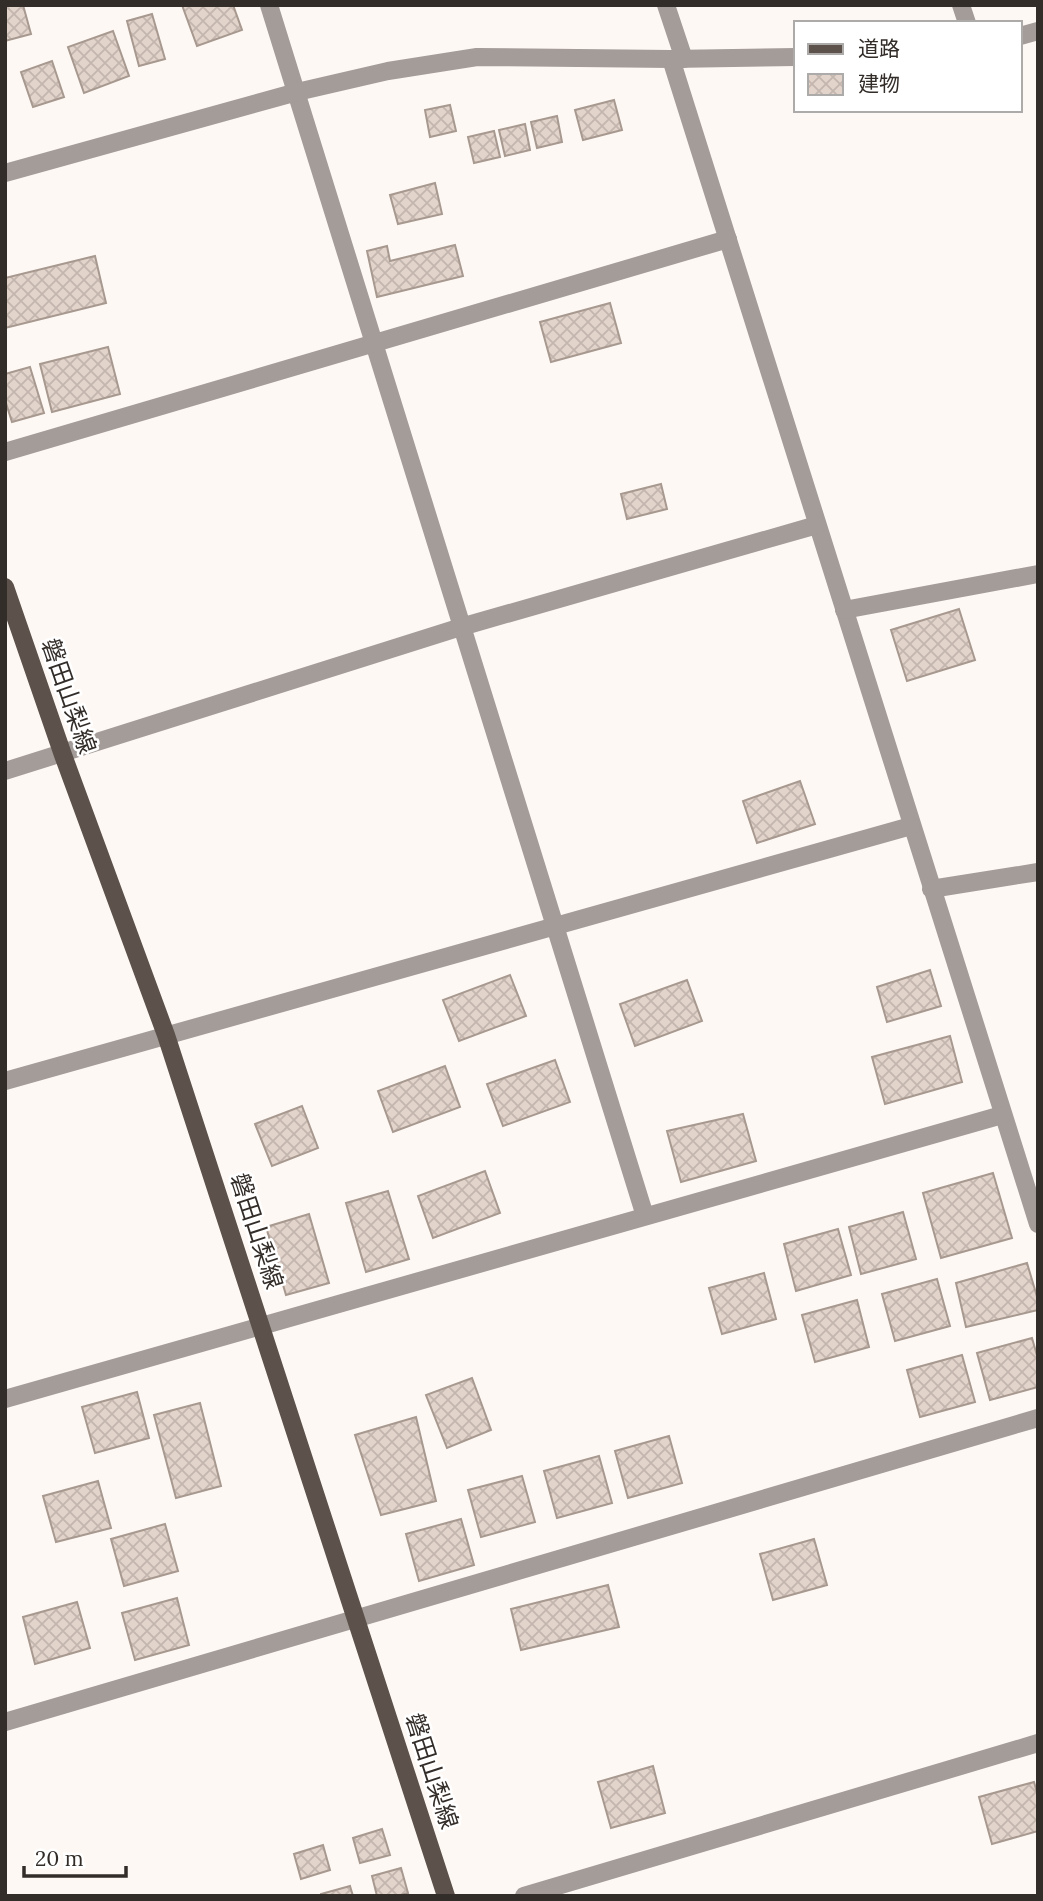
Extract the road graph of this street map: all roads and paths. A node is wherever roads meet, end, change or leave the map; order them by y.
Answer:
1 (269, 5) edge
2 (666, 5) edge
3 (794, 57) edge
4 (678, 59) junction
5 (297, 92) junction
6 (5, 173) edge
7 (728, 239) junction
8 (373, 342) junction
9 (5, 452) edge
10 (817, 525) junction
11 (1038, 574) edge
12 (5, 587) edge
13 (844, 610) junction
14 (461, 627) junction
15 (63, 755) junction
16 (5, 771) edge
17 (911, 826) junction
18 (1038, 872) edge
19 (931, 889) junction
20 (554, 925) junction
21 (166, 1035) junction
22 (5, 1081) edge
23 (1002, 1115) junction
24 (1030, 1176) edge
25 (645, 1216) junction
26 (1038, 1224) edge
27 (262, 1325) junction
28 (5, 1399) edge
29 (1038, 1418) edge
30 (357, 1618) junction
31 (5, 1722) edge
32 (1038, 1743) edge
33 (446, 1896) edge
34 (524, 1896) edge

1 - 5 street
2 - 4 street
3 - 4 street
4 - 5 street
4 - 7 street
5 - 6 street
5 - 8 street
7 - 8 street
7 - 10 street
8 - 9 street
8 - 14 street
10 - 13 street
10 - 14 street
11 - 13 street
12 - 15 main road, 磐田山梨線
13 - 17 street
14 - 15 street
14 - 20 street
15 - 16 street
15 - 21 main road, 磐田山梨線
17 - 19 street
17 - 20 street
18 - 19 street
19 - 23 street
20 - 21 street
20 - 25 street
21 - 22 street
21 - 27 main road, 磐田山梨線
23 - 24 street
23 - 25 street
24 - 26 street
25 - 27 street
27 - 28 street
27 - 30 main road, 磐田山梨線
29 - 30 street
30 - 31 street
30 - 33 main road, 磐田山梨線
32 - 34 street

